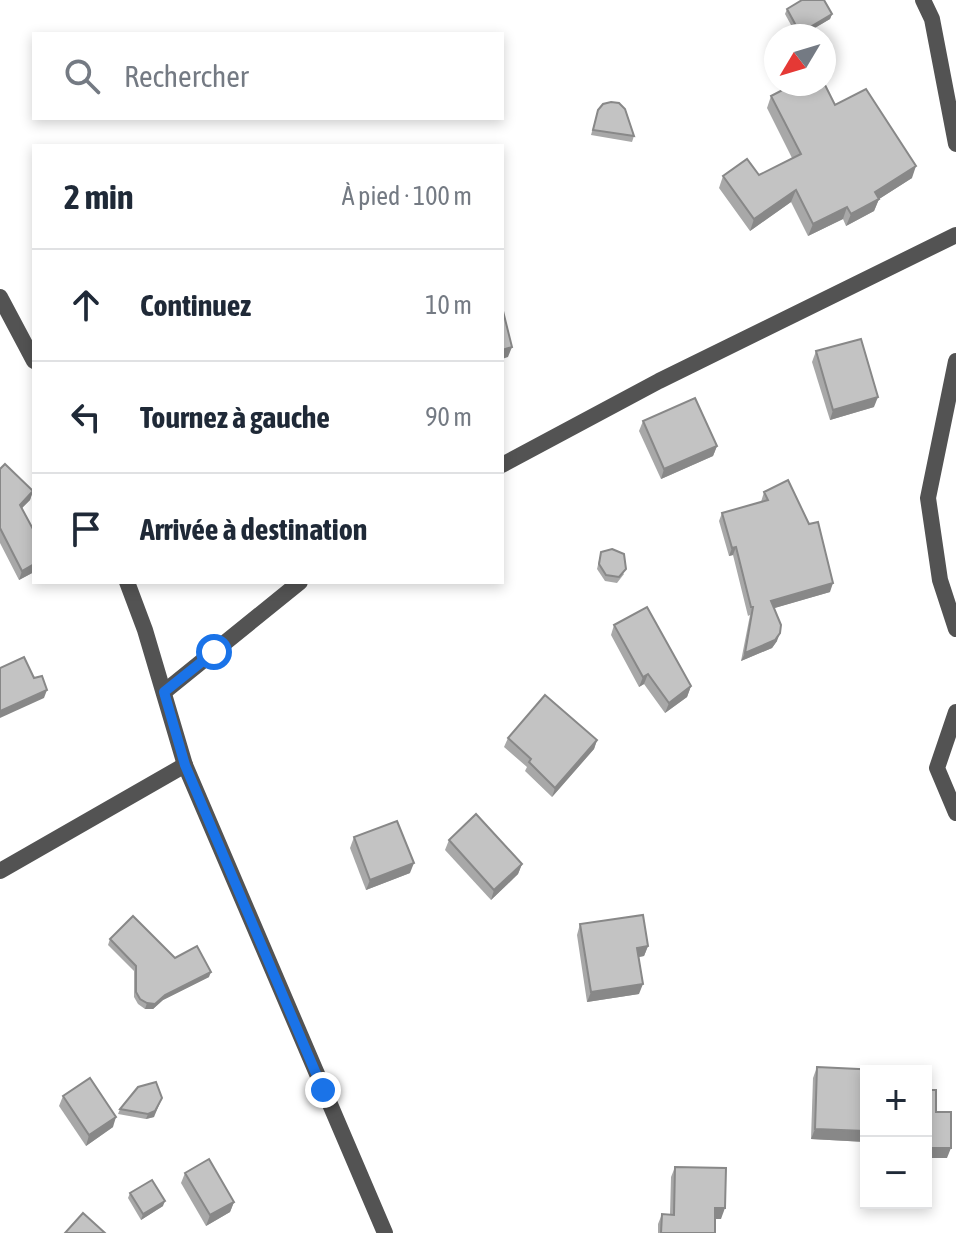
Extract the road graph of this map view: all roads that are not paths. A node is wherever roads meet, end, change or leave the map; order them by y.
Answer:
1 (923, 0) edge
2 (956, 144) edge
3 (956, 235) edge
4 (0, 297) edge
5 (32, 357) edge
6 (956, 361) edge
7 (504, 464) edge
8 (948, 582) edge
9 (128, 584) edge
10 (298, 584) edge
11 (956, 629) edge
12 (164, 692) junction
13 (956, 712) edge
14 (185, 765) junction
15 (956, 813) edge
16 (0, 871) edge
17 (385, 1233) edge

1 - 2 street
3 - 7 street
4 - 5 street
6 - 8 street
8 - 11 street
9 - 12 street
10 - 12 street
12 - 14 street
13 - 15 street
14 - 16 street
14 - 17 street

